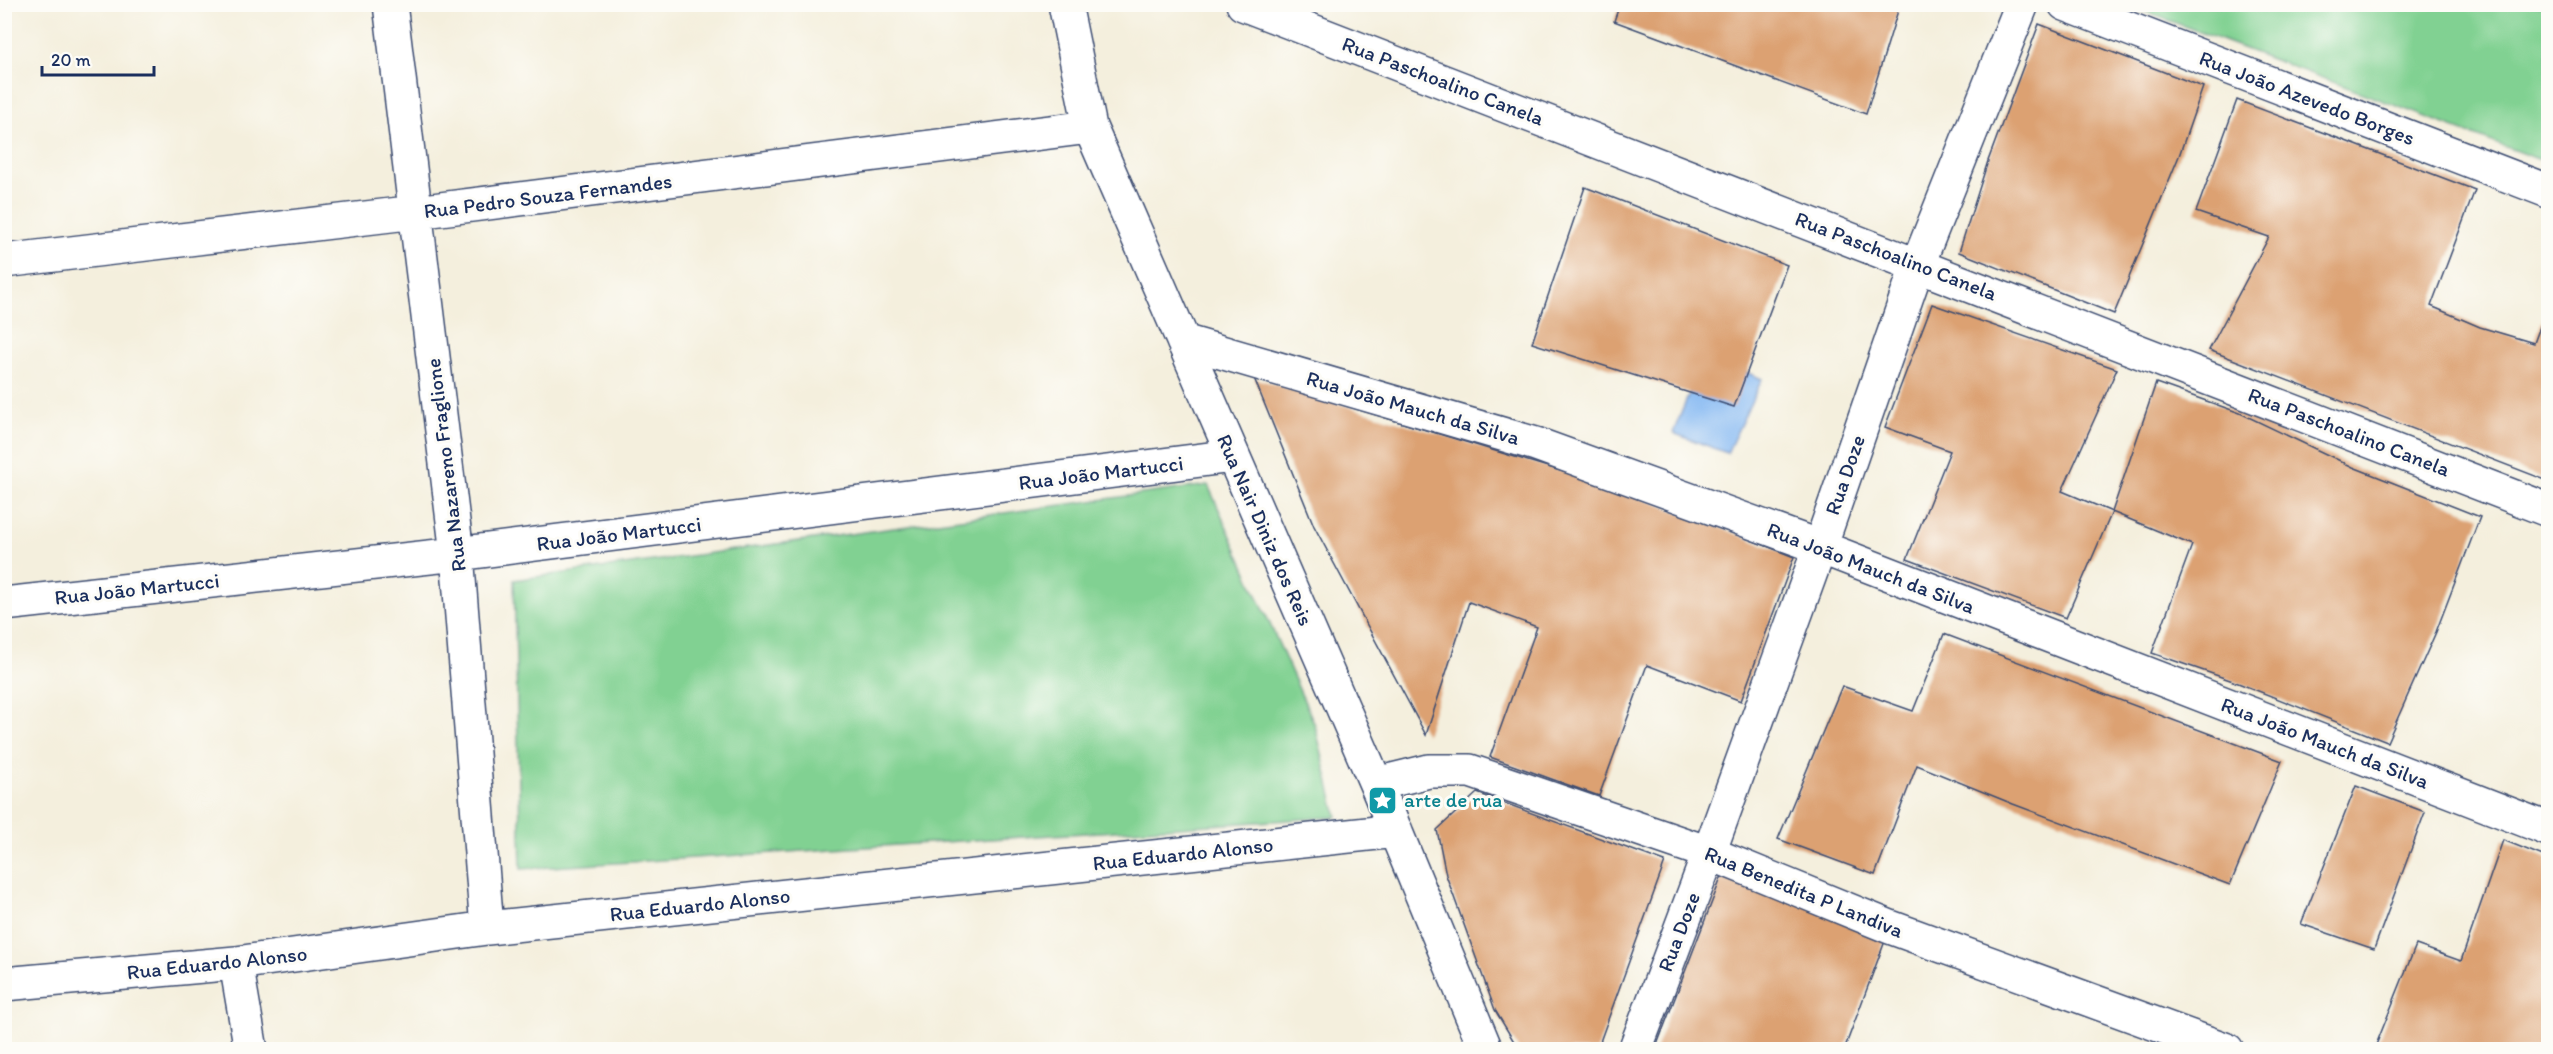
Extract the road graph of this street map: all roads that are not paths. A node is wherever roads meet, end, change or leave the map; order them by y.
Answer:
1 (390, 4) edge
2 (1065, 4) edge
3 (1243, 4) edge
4 (2022, 4) edge
5 (2065, 4) edge
6 (1090, 127) junction
7 (2548, 191) edge
8 (416, 212) junction
9 (4, 261) edge
10 (1918, 264) junction
11 (1183, 341) junction
12 (1233, 456) junction
13 (2548, 510) edge
14 (1820, 547) junction
15 (457, 554) junction
16 (4, 604) edge
17 (1376, 784) junction
18 (2548, 829) edge
19 (1396, 831) junction
20 (1709, 853) junction
21 (487, 928) junction
22 (236, 963) junction
23 (4, 984) edge
24 (250, 1050) edge
25 (1486, 1050) edge
26 (1635, 1050) edge
27 (2227, 1050) edge

1 - 8 street, Rua Nazareno Fraglione
2 - 6 street, Rua Nair Diniz dos Reis
3 - 10 street, Rua Paschoalino Canela
4 - 10 street, Rua Doze
5 - 7 street, Rua João Azevedo Borges
6 - 8 street, Rua Pedro Souza Fernandes
6 - 11 street, Rua Nair Diniz dos Reis
8 - 9 street, Rua Pedro Souza Fernandes
8 - 15 street, Rua Nazareno Fraglione
10 - 13 street, Rua Paschoalino Canela
10 - 14 street, Rua Doze
11 - 12 street, Rua Nair Diniz dos Reis
11 - 14 street, Rua João Mauch da Silva
12 - 15 street, Rua João Martucci
12 - 17 street, Rua Nair Diniz dos Reis
14 - 18 street, Rua João Mauch da Silva
14 - 20 street, Rua Doze
15 - 16 street, Rua João Martucci
15 - 21 street, Rua Nazareno Fraglione
17 - 19 street, Rua Nair Diniz dos Reis
17 - 20 street, Rua Benedita P Landiva
19 - 21 street, Rua Eduardo Alonso
19 - 25 street, Rua Nair Diniz dos Reis
20 - 26 street, Rua Doze
20 - 27 street, Rua Benedita P Landiva
21 - 22 street, Rua Eduardo Alonso
22 - 23 street, Rua Eduardo Alonso
22 - 24 street

